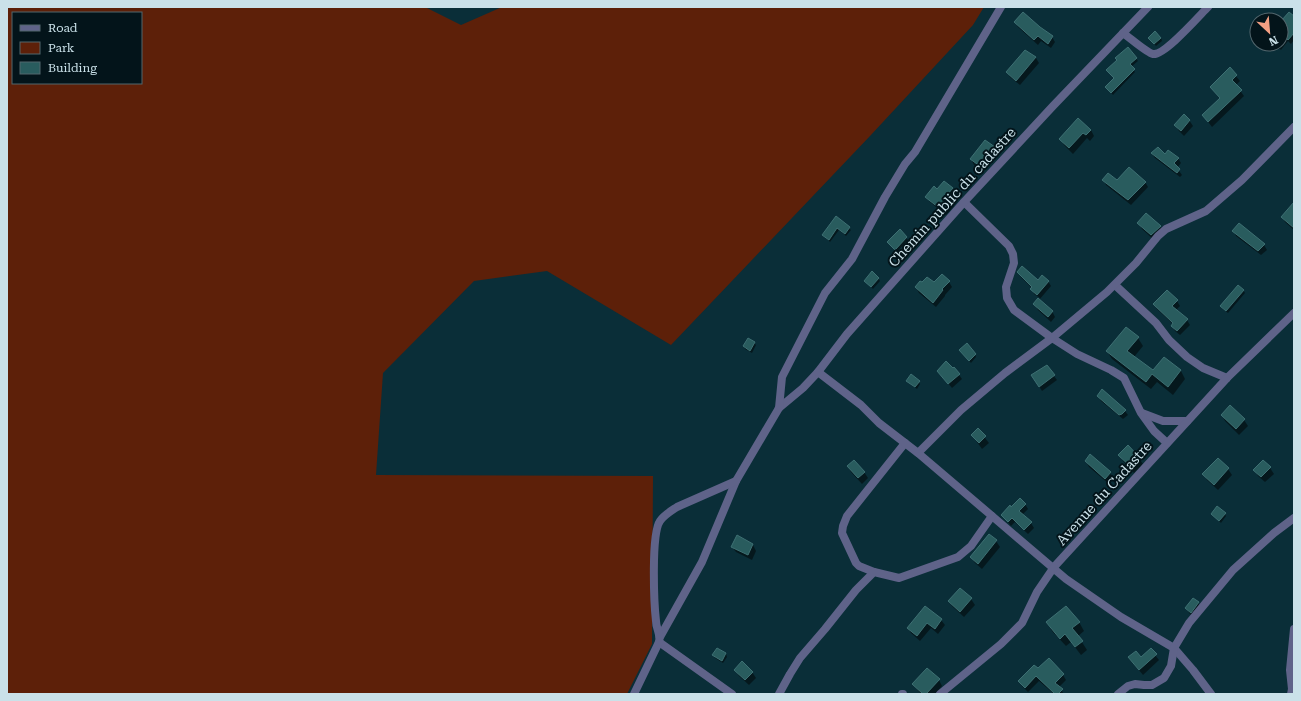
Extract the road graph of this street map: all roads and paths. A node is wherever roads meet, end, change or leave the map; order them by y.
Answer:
1 (1001, 7) edge
2 (1148, 7) edge
3 (1208, 7) edge
4 (1123, 33) junction
5 (1294, 127) edge
6 (964, 202) junction
7 (1114, 285) junction
8 (1294, 313) edge
9 (1052, 338) junction
10 (818, 372) junction
11 (1227, 378) junction
12 (779, 408) junction
13 (1141, 413) junction
14 (1187, 421) junction
15 (905, 443) junction
16 (1167, 443) junction
17 (918, 453) junction
18 (736, 481) junction
19 (992, 516) junction
20 (1294, 518) edge
21 (1054, 567) junction
22 (874, 572) junction
23 (1294, 629) edge
24 (660, 639) junction
25 (1174, 648) junction
26 (634, 694) edge
27 (732, 694) edge
28 (779, 694) edge
29 (940, 694) edge
30 (1118, 694) edge
31 (1211, 694) edge
32 (1291, 694) edge

1 - 12 street
2 - 4 street, Chemin public du cadastre
3 - 4 street
4 - 6 street, Chemin public du cadastre
5 - 7 street
6 - 9 street
6 - 10 street, Chemin public du cadastre
7 - 9 street
7 - 11 street
8 - 11 street, Avenue du Cadastre
9 - 13 street
9 - 17 street
10 - 12 street, Chemin public du cadastre
10 - 15 street
11 - 14 street, Avenue du Cadastre
12 - 18 street
13 - 14 street
13 - 16 street
14 - 16 street, Avenue du Cadastre
15 - 17 street
15 - 22 street
16 - 21 street, Avenue du Cadastre
17 - 19 street
18 - 24 street
18 - 24 street
19 - 21 street
19 - 22 street
20 - 25 street
21 - 25 street
21 - 29 street, Avenue du Cadastre
22 - 28 street
23 - 32 street
24 - 26 street
24 - 27 street
25 - 30 street
25 - 31 street

